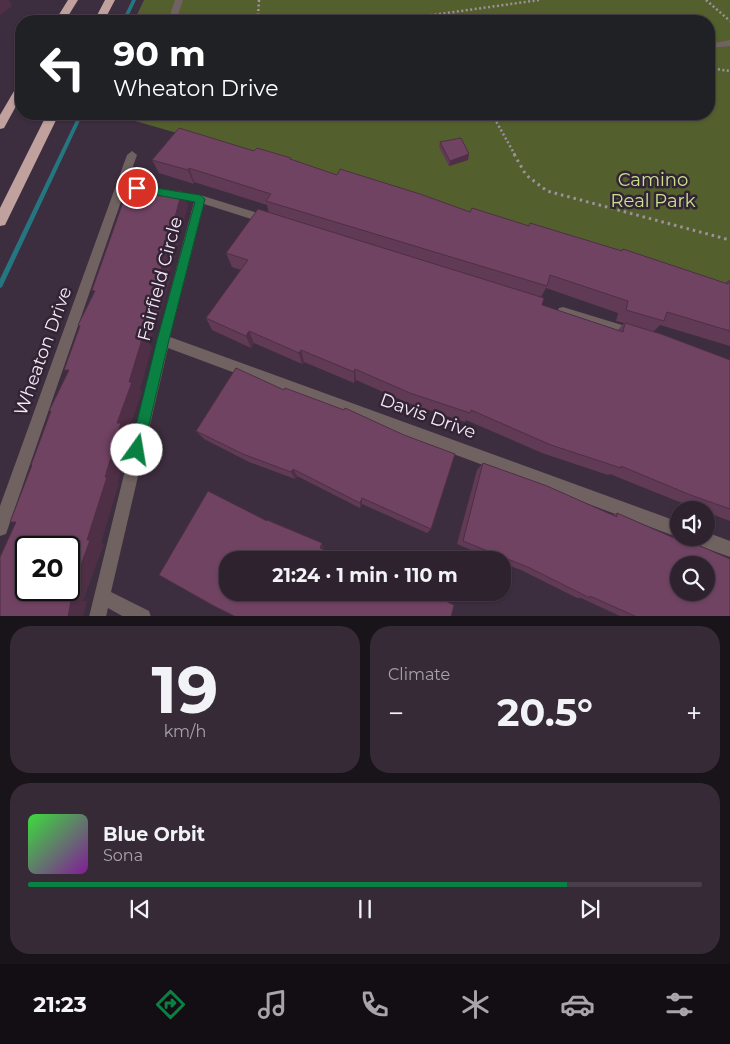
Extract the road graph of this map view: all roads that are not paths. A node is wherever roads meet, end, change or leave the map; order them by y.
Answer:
1 (73, 0) edge
2 (110, 0) edge
3 (178, 0) edge
4 (64, 15) edge
5 (102, 15) edge
6 (174, 15) edge
7 (730, 42) edge
8 (715, 45) edge
9 (15, 99) edge
10 (50, 120) edge
11 (0, 125) edge
12 (132, 155) dead end
13 (122, 186) junction
14 (200, 199) junction
15 (0, 221) edge
16 (286, 226) edge
17 (550, 308) edge
18 (645, 338) edge
19 (163, 340) junction
20 (670, 527) edge
21 (0, 528) edge
22 (715, 543) edge
23 (730, 548) edge
24 (102, 596) junction
25 (97, 616) edge
26 (143, 616) edge

1 - 4 highway
2 - 5 highway
3 - 6 lane
7 - 8 lane
9 - 11 highway
10 - 15 highway
12 - 13 lane, Wheaton Drive
13 - 14 lane
13 - 21 lane, Wheaton Drive
14 - 16 lane, Fairfield Circle
14 - 19 lane, Fairfield Circle
17 - 18 lane
19 - 20 lane, Davis Drive
19 - 24 lane, Fairfield Circle
22 - 23 lane
24 - 25 lane, Fairfield Circle
24 - 26 lane

